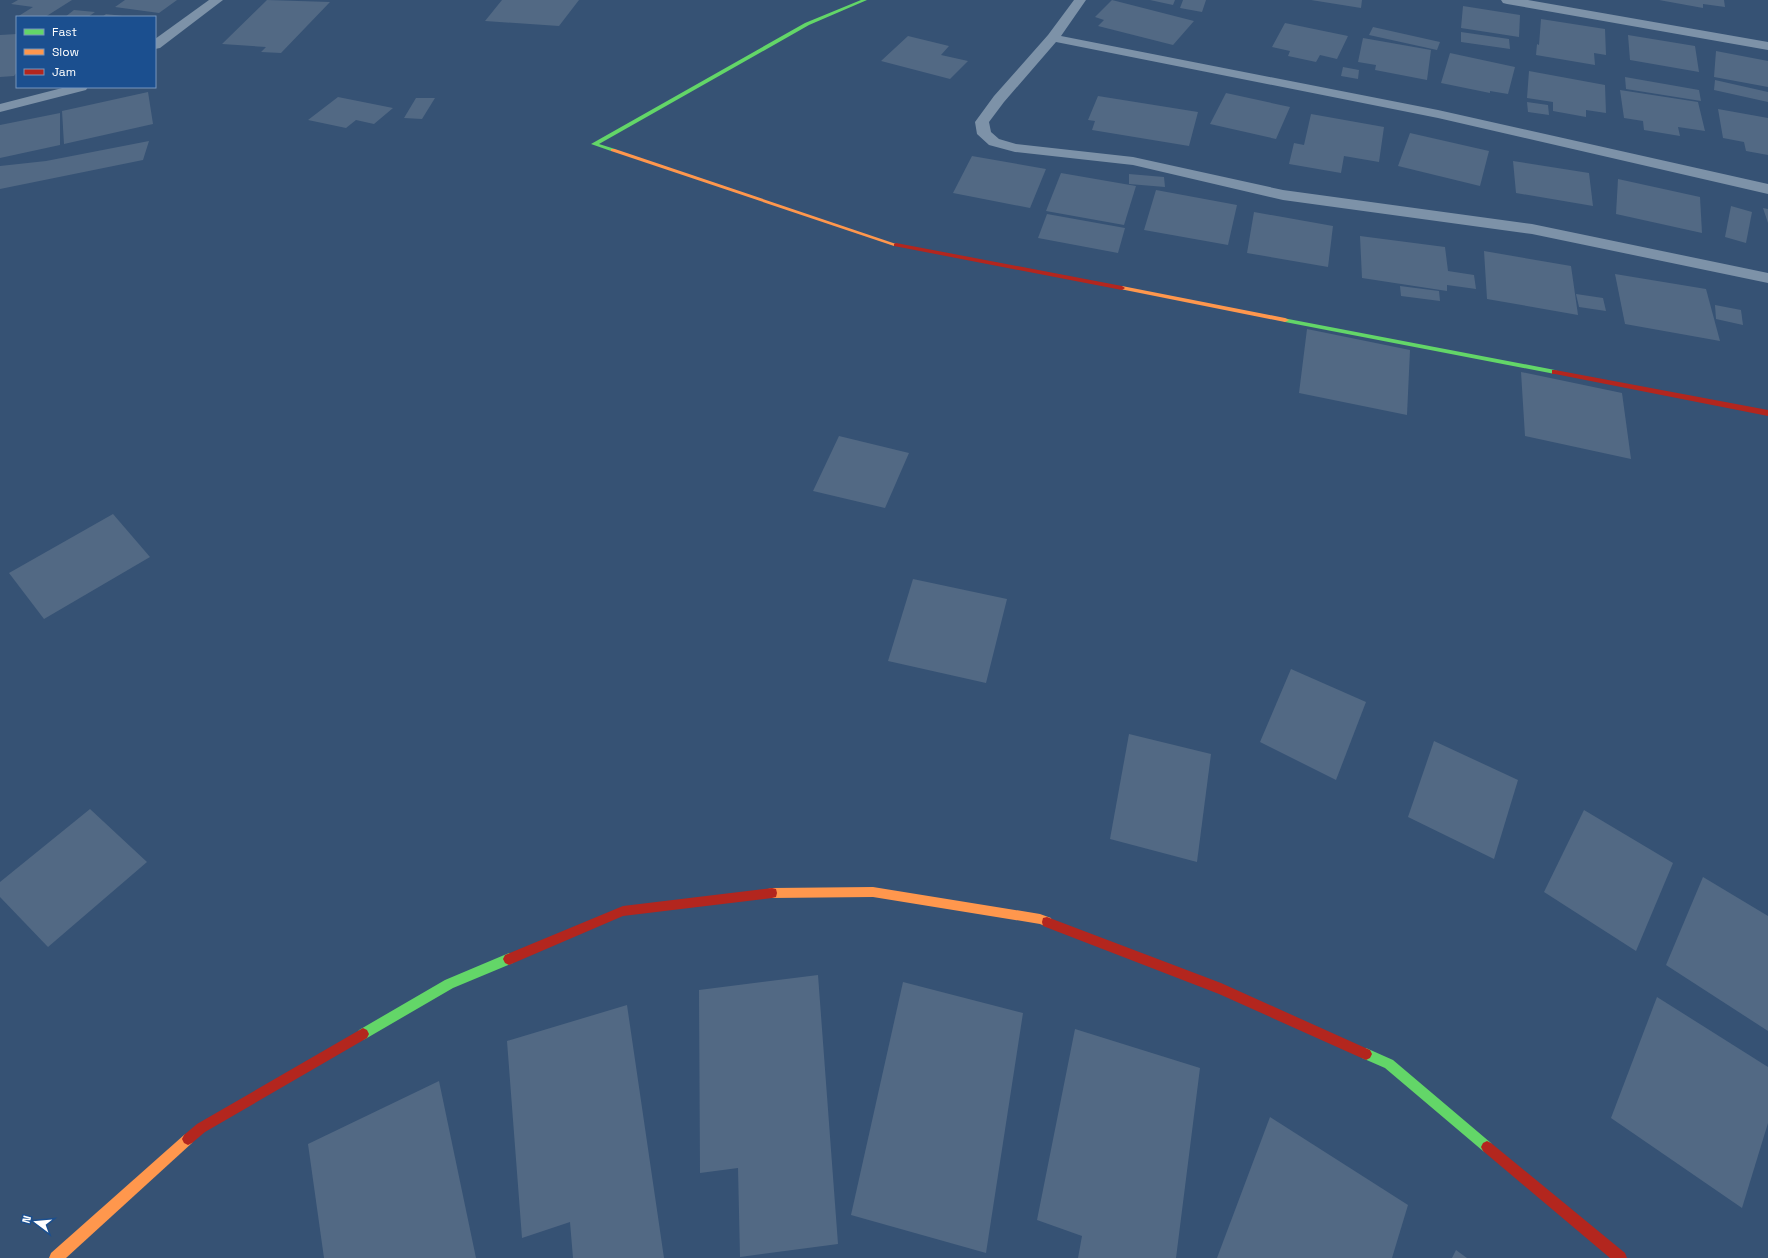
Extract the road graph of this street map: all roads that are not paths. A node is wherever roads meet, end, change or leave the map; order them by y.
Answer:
1 (217, 0) edge
2 (865, 0) edge
3 (1080, 0) edge
4 (1507, 0) edge
5 (1053, 38) junction
6 (156, 44) edge
7 (1768, 46) edge
8 (78, 88) edge
9 (0, 108) edge
10 (1768, 189) edge
11 (1768, 278) edge
12 (1768, 414) edge
13 (56, 1258) edge
14 (1620, 1258) edge

1 - 6 street
2 - 12 street
3 - 5 street
4 - 7 street
5 - 10 street
5 - 11 street
8 - 9 street
13 - 14 street

